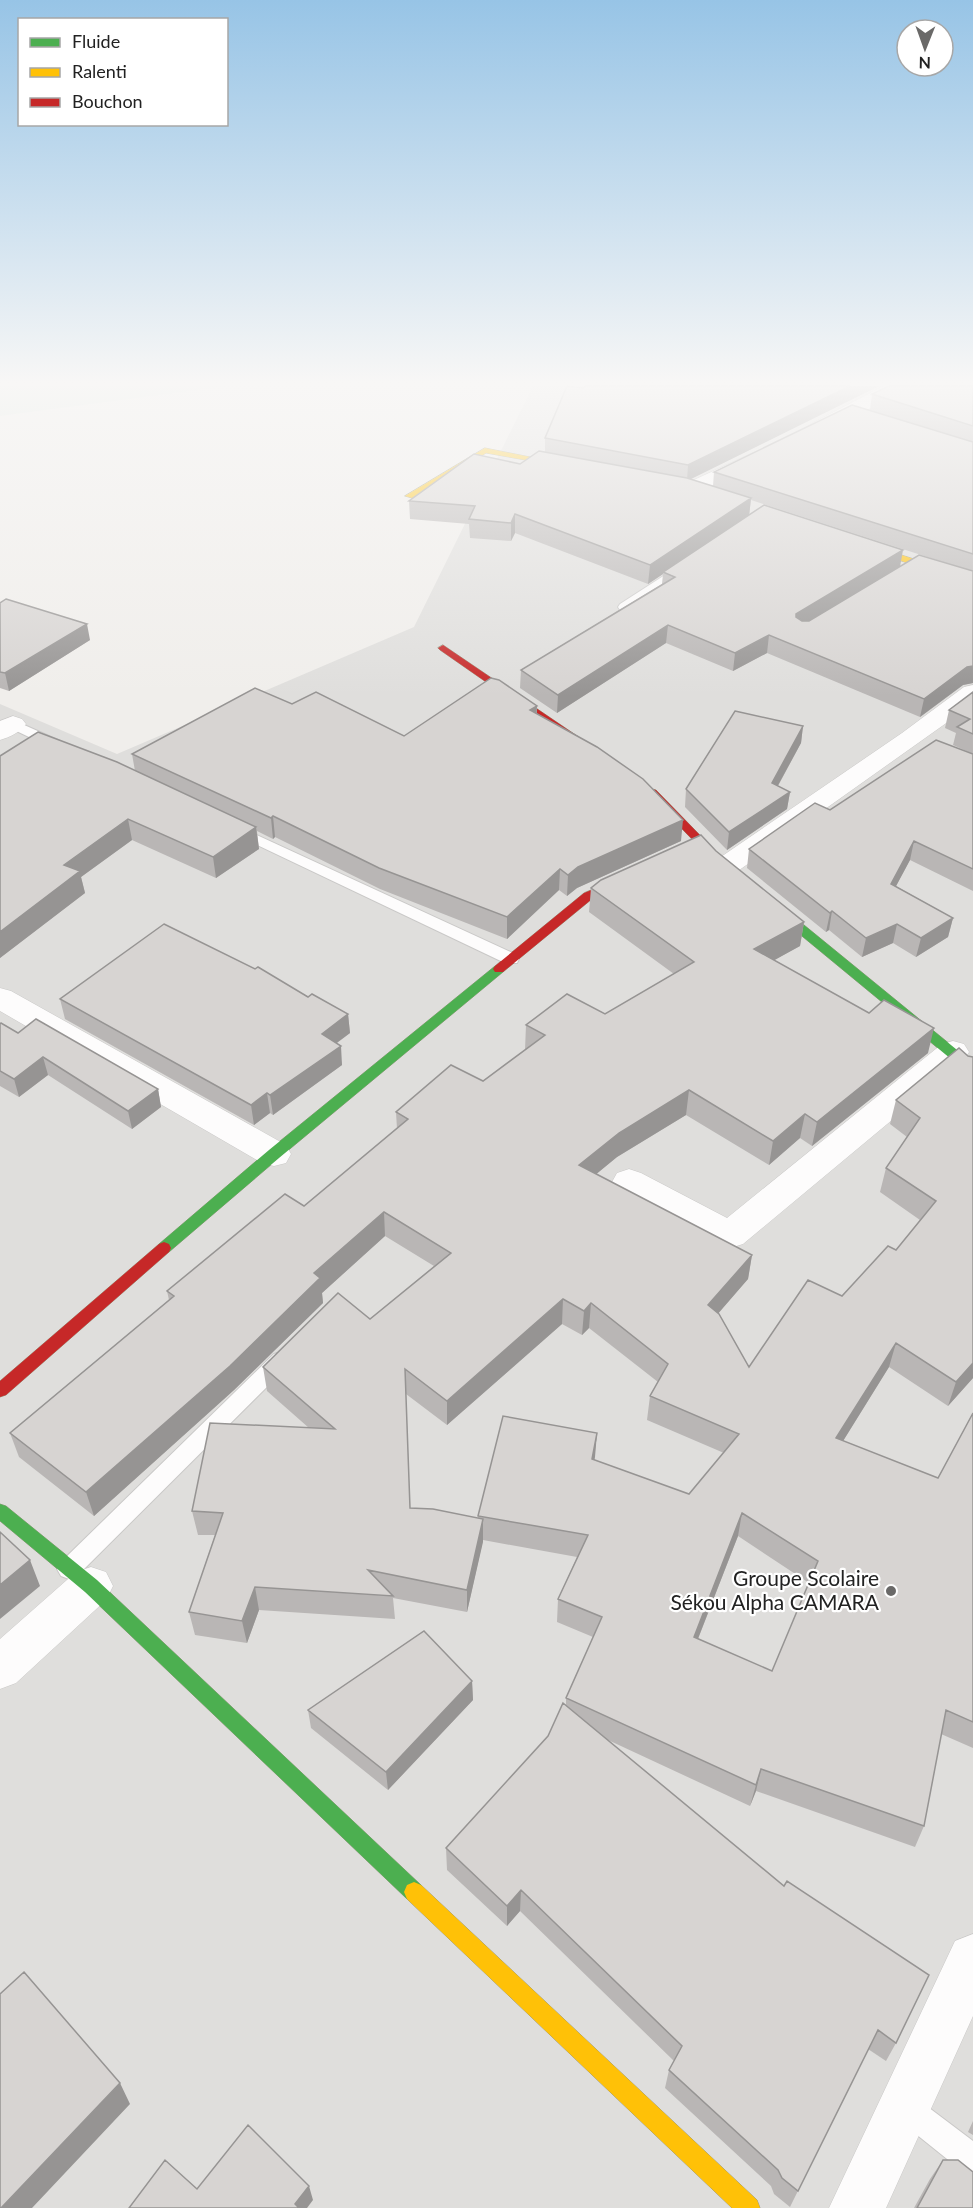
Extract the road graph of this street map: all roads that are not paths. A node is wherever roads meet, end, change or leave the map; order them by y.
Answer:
1 (420, 489) edge
2 (688, 489) edge
3 (409, 496) dead end
4 (711, 496) edge
5 (851, 542) edge
6 (693, 560) edge
7 (917, 563) junction
8 (897, 575) edge
9 (973, 581) edge
10 (624, 607) edge
11 (443, 648) dead end
12 (973, 692) edge
13 (7, 728) edge
14 (67, 750) edge
15 (595, 753) edge
16 (643, 786) edge
17 (219, 821) edge
18 (729, 870) joint
19 (640, 872) edge
20 (752, 889) edge
21 (511, 959) junction
22 (0, 998) edge
23 (963, 1061) edge
24 (274, 1154) junction
25 (628, 1182) dead end
26 (296, 1346) edge
27 (0, 1390) edge
28 (0, 1511) edge
29 (80, 1577) junction
30 (0, 1668) edge
31 (973, 1959) edge
32 (904, 2107) junction
33 (973, 2160) edge
34 (749, 2208) edge
35 (857, 2208) edge

1 - 3 street
2 - 4 street
5 - 7 street
6 - 10 lane
7 - 8 lane
7 - 9 street
11 - 15 street
12 - 18 street
13 - 14 lane
16 - 18 street
17 - 21 lane
19 - 21 street
20 - 23 street
21 - 24 street
22 - 24 street
23 - 25 street
24 - 27 street
26 - 29 lane
28 - 29 street
29 - 30 street
29 - 34 street
31 - 32 street
32 - 33 lane
32 - 35 street

